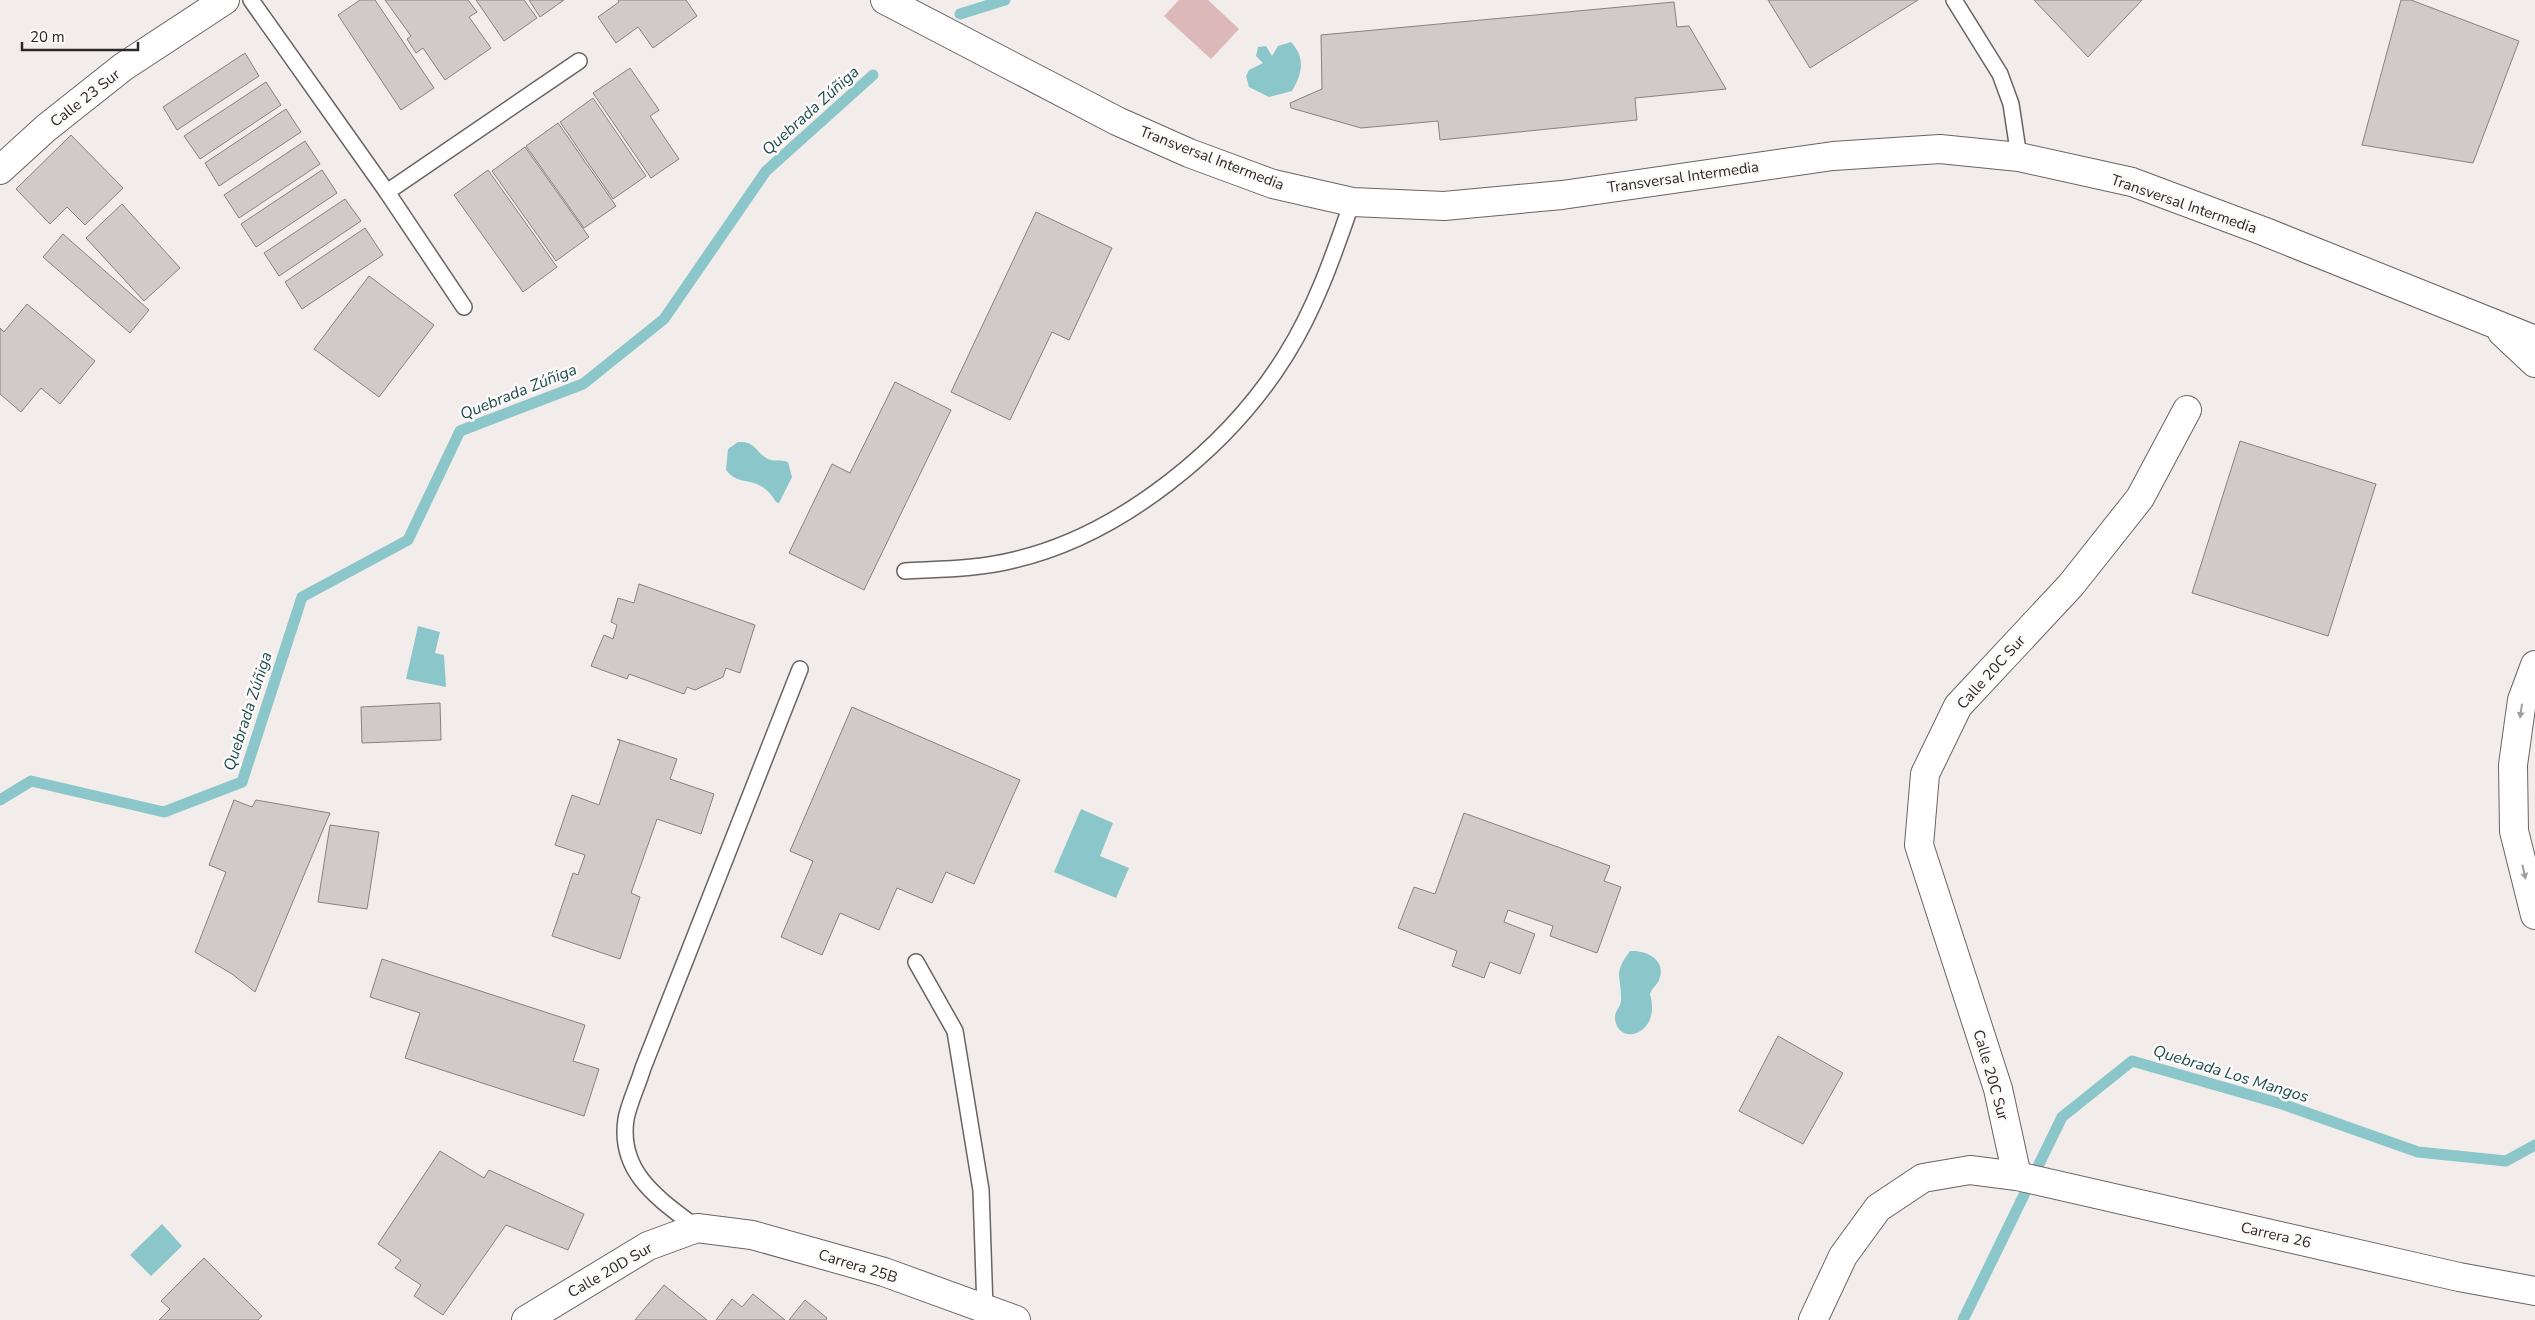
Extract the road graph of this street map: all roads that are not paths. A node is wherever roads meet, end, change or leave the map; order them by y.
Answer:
1 (225, 0) edge
2 (251, 0) edge
3 (885, 0) edge
4 (1954, 0) edge
5 (579, 61) dead end
6 (2019, 157) junction
7 (0, 170) edge
8 (387, 192) junction
9 (1352, 202) junction
10 (464, 307) dead end
11 (2494, 324) junction
12 (2535, 340) edge
13 (2535, 363) edge
14 (2187, 410) dead end
15 (905, 571) dead end
16 (2535, 665) edge
17 (800, 668) dead end
18 (2535, 915) edge
19 (916, 962) dead end
20 (2017, 1176) junction
21 (697, 1228) junction
22 (2535, 1291) edge
23 (985, 1309) junction
24 (526, 1320) edge
25 (1016, 1320) edge
26 (1813, 1320) edge

1 - 7 street, Calle 23 Sur
2 - 8 lane
3 - 9 street, Transversal Intermedia
4 - 6 lane
5 - 8 lane
6 - 9 street, Transversal Intermedia
6 - 11 street, Transversal Intermedia
8 - 10 lane
9 - 15 lane
11 - 12 street, Transversal Intermedia
11 - 13 street, Transversal Intermedia
14 - 20 street, Calle 20C Sur
16 -> 18 street
17 - 21 lane
19 - 23 lane
20 - 22 street, Carrera 26
20 - 26 street
21 - 23 street, Carrera 25B
21 - 24 street, Calle 20D Sur
23 - 25 street, Carrera 25B

